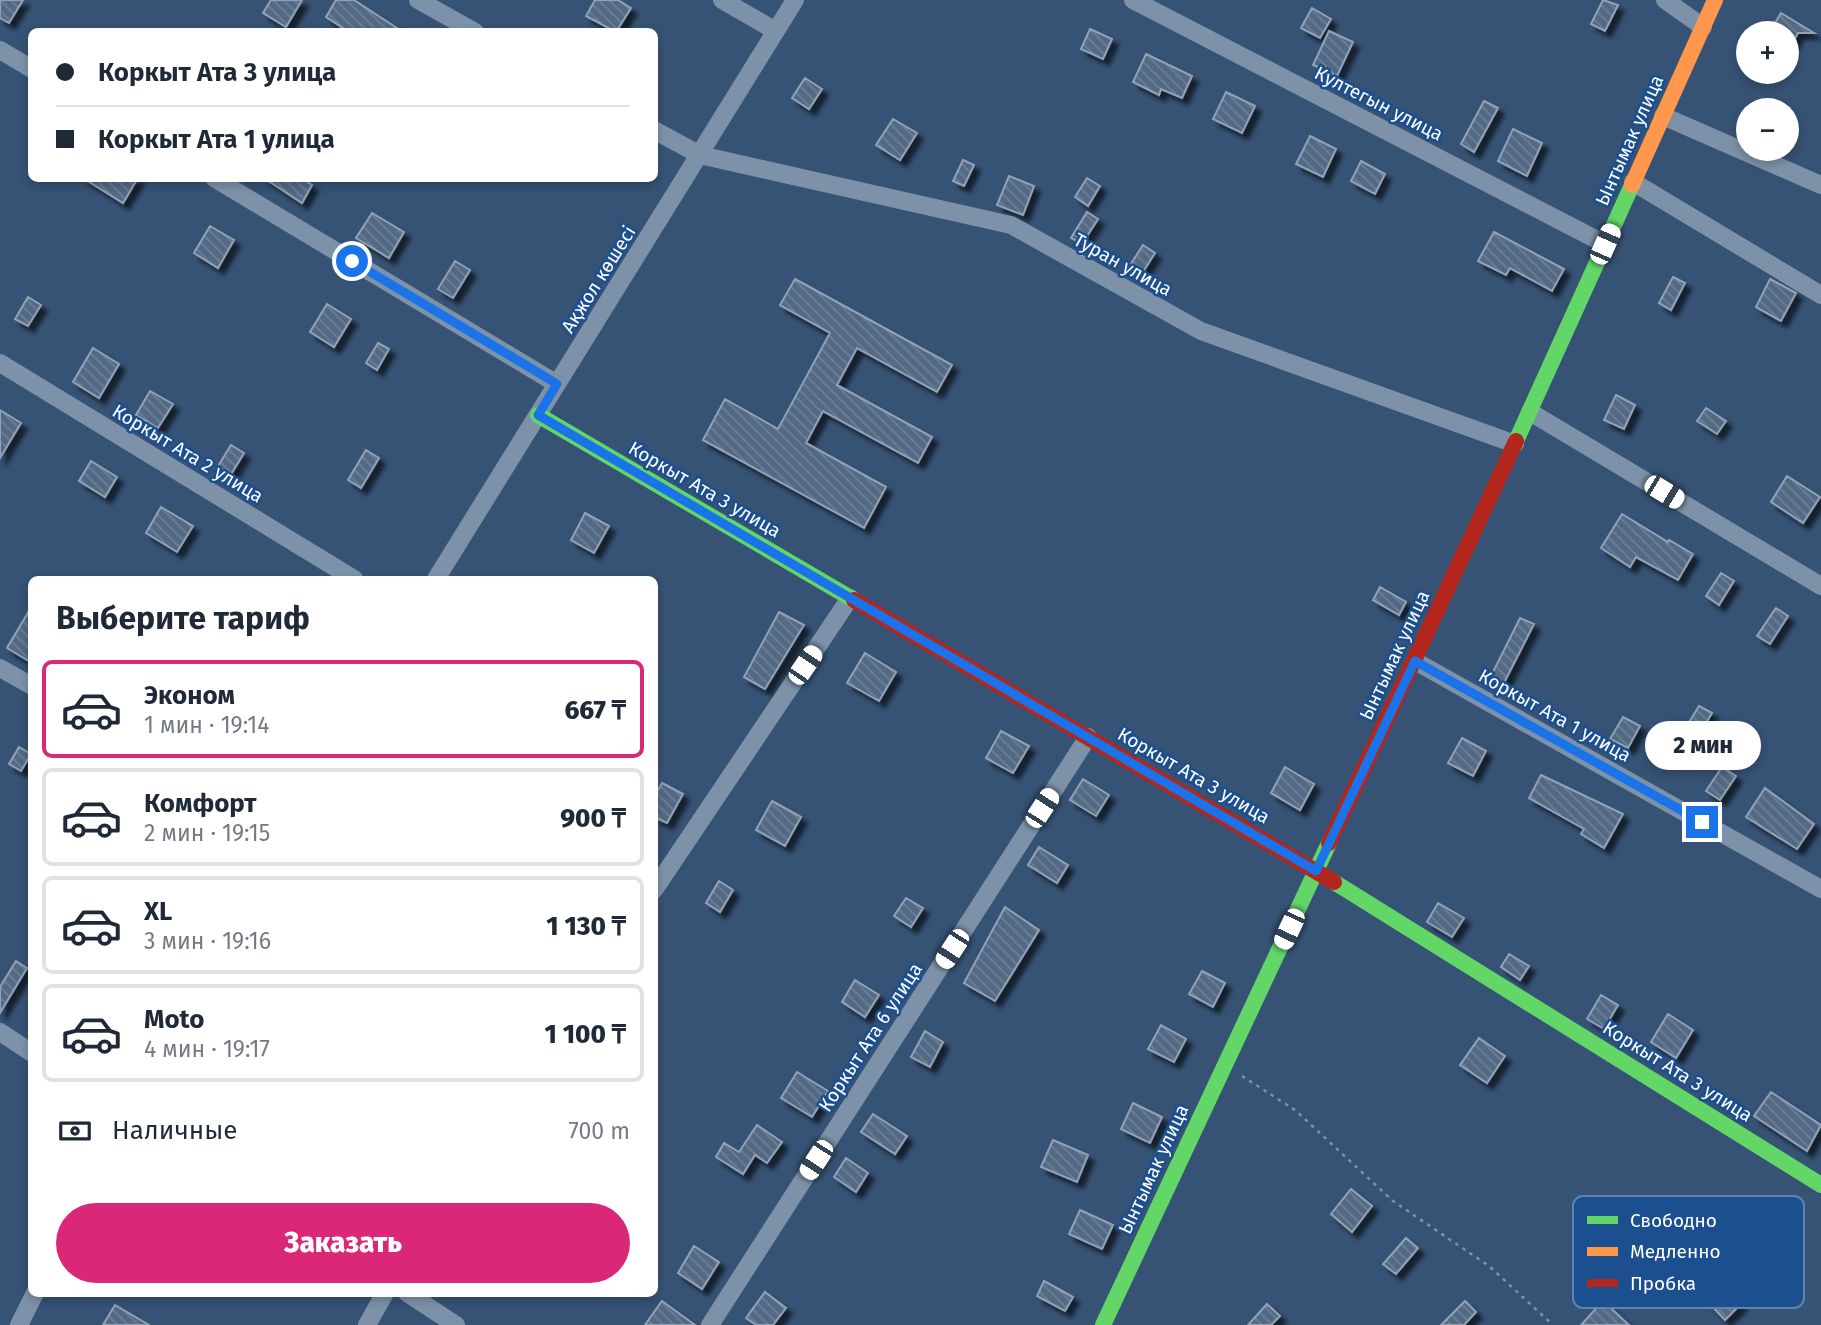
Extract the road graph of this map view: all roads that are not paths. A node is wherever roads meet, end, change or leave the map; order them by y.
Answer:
1 (418, 0) edge
2 (722, 0) edge
3 (795, 0) edge
4 (1133, 0) edge
5 (1665, 0) edge
6 (1715, 0) edge
7 (1703, 27) junction
8 (468, 28) edge
9 (776, 31) junction
10 (0, 50) edge
11 (28, 67) edge
12 (1663, 116) junction
13 (658, 132) edge
14 (700, 155) junction
15 (221, 182) edge
16 (1633, 182) junction
17 (1821, 185) edge
18 (1605, 244) junction
19 (1821, 295) edge
20 (0, 363) edge
21 (557, 384) junction
22 (1530, 412) junction
23 (538, 415) junction
24 (1516, 444) junction
25 (349, 576) edge
26 (438, 576) edge
27 (1821, 586) edge
28 (850, 598) junction
29 (1415, 661) junction
30 (0, 668) edge
31 (28, 685) edge
32 (1088, 737) junction
33 (1316, 871) junction
34 (658, 884) edge
35 (1821, 889) edge
36 (0, 1032) edge
37 (28, 1050) edge
38 (1821, 1185) edge
39 (33, 1297) edge
40 (383, 1297) edge
41 (413, 1297) edge
42 (19, 1325) edge
43 (368, 1325) edge
44 (456, 1325) edge
45 (710, 1325) edge
46 (1103, 1325) edge

1 - 8 street
2 - 9 street
3 - 9 street, Ақжол көшесі
4 - 18 street, Култегын улица
5 - 7 street
6 - 7 street, Ынтымак улица
7 - 12 street, Ынтымак улица
9 - 14 street, Ақжол көшесі
10 - 11 street
12 - 16 street, Ынтымак улица
12 - 17 street
13 - 14 street
14 - 21 street, Ақжол көшесі
14 - 24 street, Туран улица
15 - 21 street
16 - 18 street, Ынтымак улица
16 - 19 street
18 - 22 street, Ынтымак улица
20 - 25 street, Коркыт Ата 2 улица
21 - 23 street, Ақжол көшесі
22 - 24 street, Ынтымак улица
22 - 27 street
23 - 26 street, Ақжол көшесі
23 - 28 street, Коркыт Ата 3 улица
24 - 29 street, Ынтымак улица
28 - 32 street, Коркыт Ата 3 улица
28 - 34 street
29 - 33 street, Ынтымак улица
29 - 35 street, Коркыт Ата 1 улица
30 - 31 street
32 - 33 street, Коркыт Ата 3 улица
32 - 45 street, Коркыт Ата 6 улица
33 - 38 street, Коркыт Ата 3 улица
33 - 46 street, Ынтымак улица
36 - 37 street
39 - 42 street
40 - 43 street
41 - 44 street

